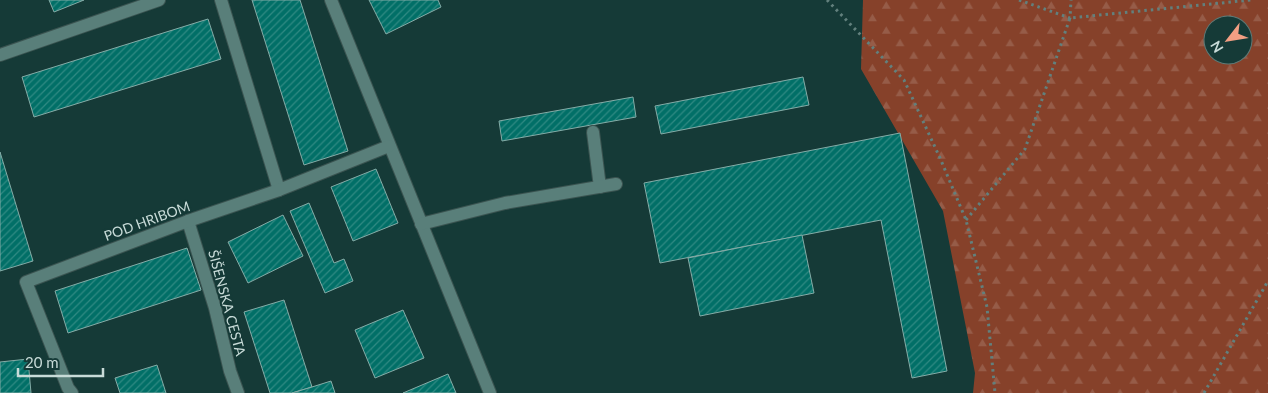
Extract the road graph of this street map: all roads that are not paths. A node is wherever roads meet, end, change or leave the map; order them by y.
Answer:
1 (159, 0) edge
2 (221, 0) edge
3 (331, 0) edge
4 (0, 55) edge
5 (593, 132) dead end
6 (389, 146) junction
7 (616, 184) dead end
8 (600, 188) junction
9 (280, 190) junction
10 (188, 222) junction
11 (421, 224) junction
12 (72, 393) edge
13 (238, 393) edge
14 (490, 393) edge

1 - 4 street
2 - 9 street
3 - 6 street
5 - 8 street
6 - 9 street, POD HRIBOM
6 - 11 street
7 - 8 street
8 - 11 street
9 - 10 street, POD HRIBOM
10 - 12 street, POD HRIBOM
10 - 13 street, ŠIŠENSKA CESTA
11 - 14 street

